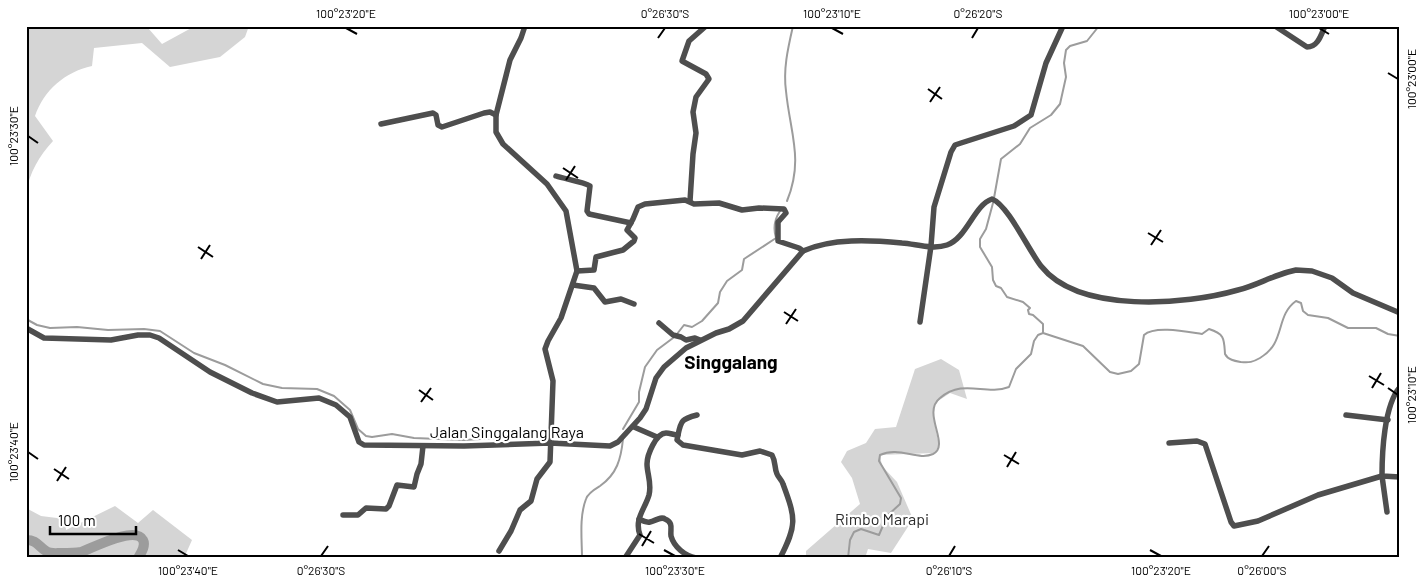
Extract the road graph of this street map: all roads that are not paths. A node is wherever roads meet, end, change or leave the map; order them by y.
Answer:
1 (525, 26) edge
2 (706, 26) edge
3 (1063, 26) edge
4 (1275, 26) edge
5 (1325, 26) edge
6 (496, 115) junction
7 (381, 124) dead end
8 (556, 176) dead end
9 (690, 201) junction
10 (630, 223) junction
11 (931, 246) junction
12 (803, 251) junction
13 (577, 271) junction
14 (573, 285) junction
15 (634, 304) dead end
16 (1400, 313) edge
17 (920, 322) dead end
18 (659, 323) dead end
19 (26, 328) edge
20 (700, 340) junction
21 (1400, 387) edge
22 (697, 415) dead end
23 (1346, 415) dead end
24 (1388, 420) junction
25 (634, 427) junction
26 (678, 435) junction
27 (657, 437) junction
28 (550, 443) junction
29 (1169, 443) dead end
30 (423, 446) junction
31 (1382, 476) junction
32 (1400, 477) edge
33 (1387, 512) dead end
34 (343, 515) dead end
35 (639, 519) junction
36 (500, 551) dead end
37 (626, 558) edge
38 (696, 558) edge
39 (780, 558) edge

1 - 6 street
2 - 9 street
3 - 11 street
4 - 5 street
6 - 7 street
6 - 13 street
8 - 10 street
9 - 10 street
9 - 12 street
10 - 13 street
11 - 12 street
11 - 16 street
11 - 17 street
12 - 20 street, Jalan Singgalang Raya
13 - 14 street
14 - 15 street
14 - 28 street
18 - 20 street
19 - 30 street, Jalan Singgalang Raya
20 - 25 street, Jalan Singgalang Raya
21 - 24 street
22 - 26 street
23 - 24 street
24 - 31 street
25 - 27 street
25 - 28 street, Jalan Singgalang Raya
26 - 27 street
26 - 39 street
27 - 35 street
28 - 30 street, Jalan Singgalang Raya
28 - 36 street
29 - 31 street
30 - 34 street
31 - 32 street
31 - 33 street
35 - 37 street
35 - 38 street

